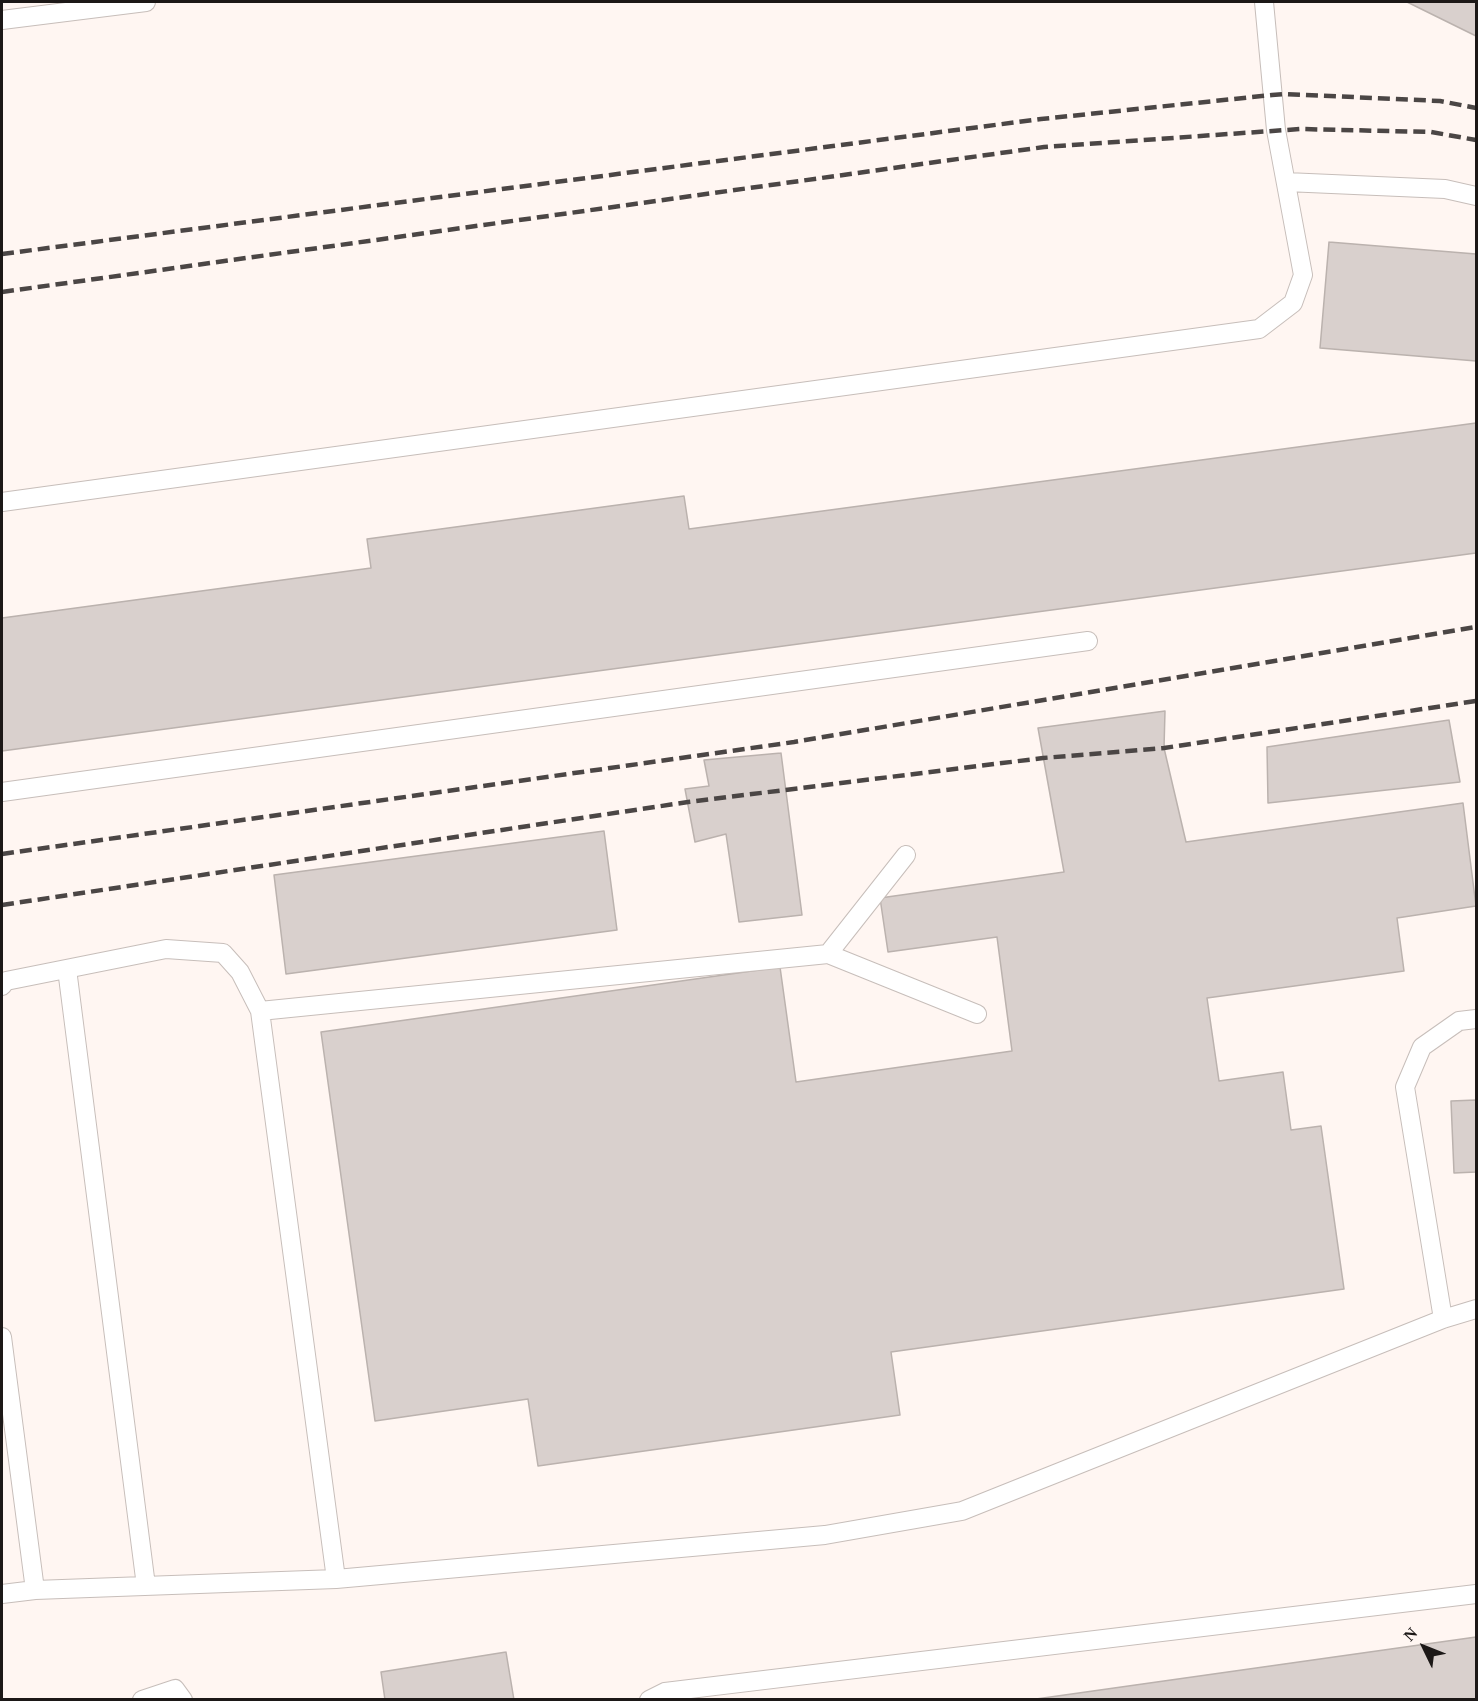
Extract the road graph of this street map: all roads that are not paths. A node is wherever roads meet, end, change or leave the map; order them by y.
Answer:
1 (146, 2) edge
2 (1264, 2) edge
3 (2, 20) edge
4 (1286, 183) junction
5 (1476, 196) edge
6 (2, 502) edge
7 (1088, 641) dead end
8 (2, 792) edge
9 (906, 855) dead end
10 (828, 954) junction
11 (67, 969) junction
12 (2, 986) edge
13 (260, 1011) junction
14 (977, 1014) dead end
15 (1476, 1019) edge
16 (1476, 1309) edge
17 (1443, 1319) junction
18 (2, 1337) edge
19 (336, 1579) junction
20 (146, 1586) junction
21 (35, 1590) junction
22 (2, 1594) edge
23 (1476, 1594) edge
24 (142, 1700) edge
25 (183, 1700) edge
26 (649, 1700) edge

1 - 3 lane
2 - 4 lane
4 - 5 lane
4 - 6 lane
7 - 8 lane
9 - 10 lane
10 - 13 lane
10 - 14 lane
11 - 12 lane
11 - 13 lane
11 - 20 lane
13 - 19 lane
15 - 17 lane
16 - 17 lane
17 - 19 lane
18 - 21 lane
19 - 20 lane
20 - 21 lane
21 - 22 lane
23 - 26 lane
24 - 25 lane

